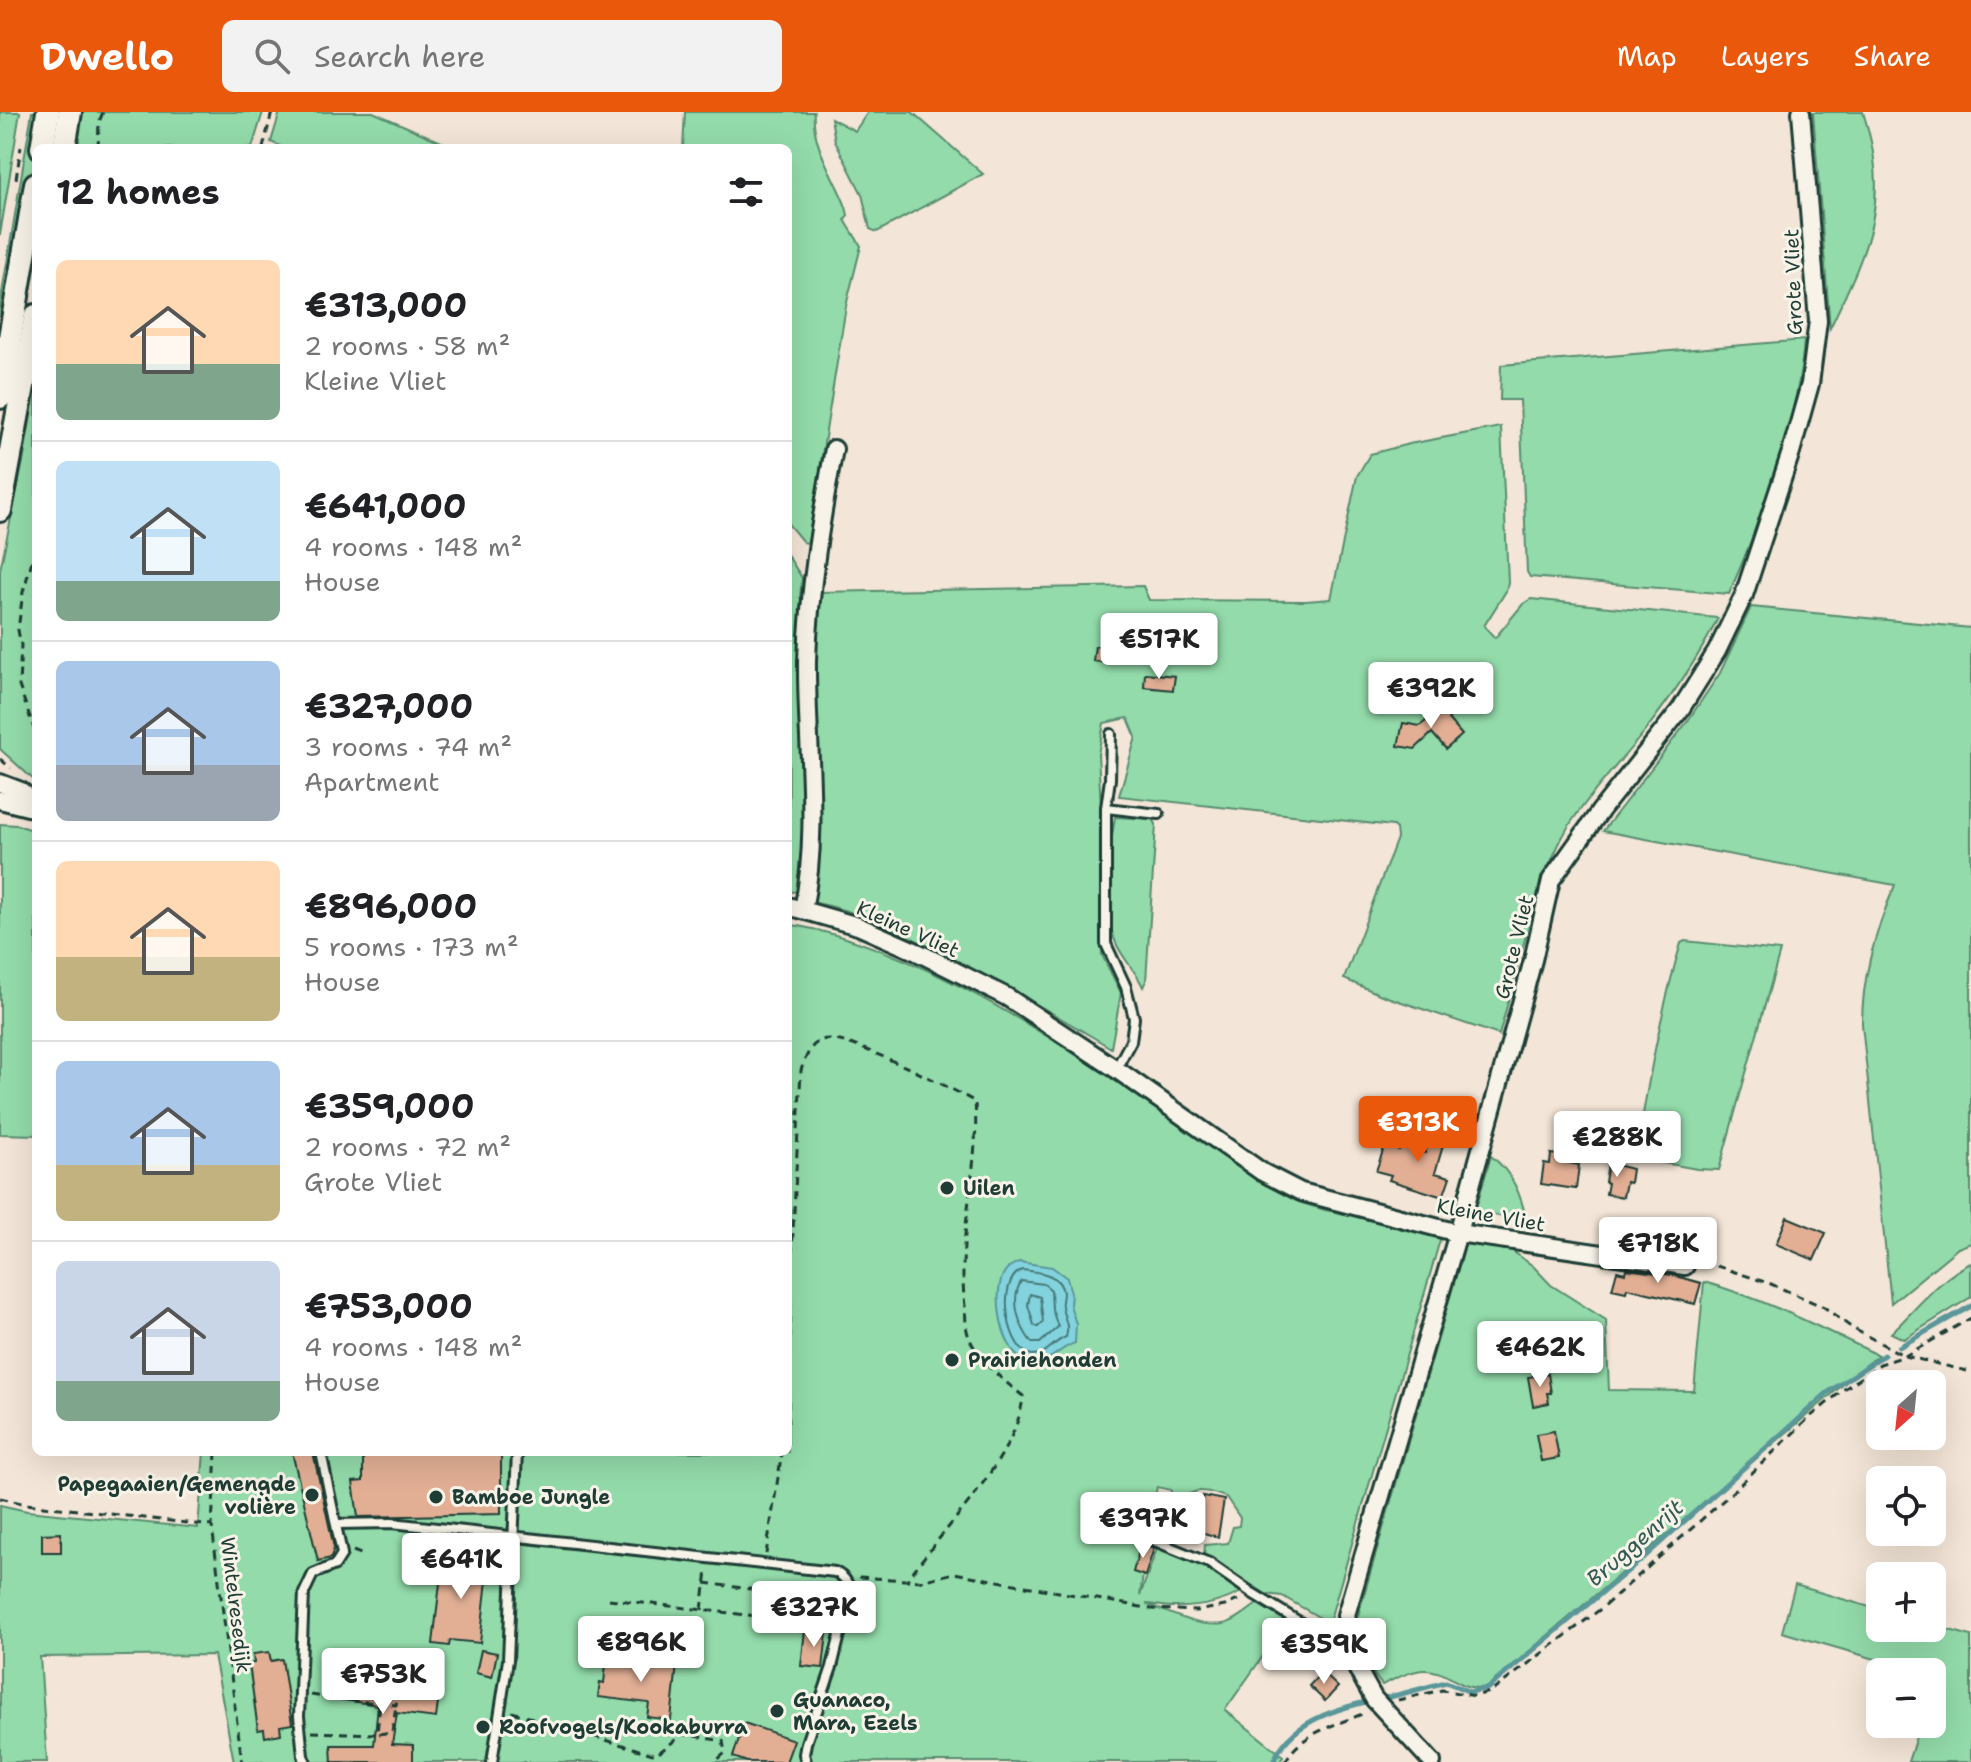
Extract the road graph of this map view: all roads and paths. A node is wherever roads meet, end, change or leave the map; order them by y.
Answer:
1 (48, 112) edge
2 (70, 112) edge
3 (103, 112) edge
4 (272, 112) edge
5 (1801, 112) edge
6 (43, 144) edge
7 (65, 144) edge
8 (98, 144) edge
9 (264, 144) edge
10 (32, 208) edge
11 (32, 338) edge
12 (0, 397) edge
13 (834, 449) dead end
14 (0, 510) edge
15 (32, 561) edge
16 (32, 723) edge
17 (1111, 734) dead end
18 (0, 783) edge
19 (0, 800) edge
20 (32, 800) edge
21 (32, 808) edge
22 (1106, 808) junction
23 (1159, 814) dead end
24 (796, 908) edge
25 (1116, 1069) junction
26 (1458, 1233) junction
27 (792, 1252) edge
28 (1685, 1266) joint
29 (1971, 1318) edge
30 (1905, 1356) junction
31 (1971, 1372) edge
32 (216, 1456) edge
33 (322, 1456) edge
34 (517, 1456) edge
35 (781, 1456) edge
36 (0, 1498) edge
37 (336, 1524) junction
38 (212, 1526) junction
39 (515, 1536) junction
40 (1145, 1537) dead end
41 (708, 1559) junction
42 (765, 1565) junction
43 (843, 1576) junction
44 (907, 1580) junction
45 (705, 1583) junction
46 (779, 1593) dead end
47 (1252, 1593) junction
48 (609, 1599) dead end
49 (702, 1610) junction
50 (799, 1621) dead end
51 (1348, 1652) junction
52 (338, 1699) junction
53 (380, 1703) junction
54 (396, 1705) junction
55 (1381, 1707) junction
56 (500, 1709) junction
57 (299, 1716) junction
58 (300, 1731) junction
59 (377, 1734) junction
60 (242, 1762) edge
61 (306, 1762) edge
62 (492, 1762) edge
63 (715, 1762) edge
64 (806, 1762) edge
65 (1285, 1762) edge
66 (1432, 1762) edge

1 - 6 main road
2 - 7 main road
3 - 8 path
4 - 9 path
5 - 26 street, Grote Vliet
10 - 12 main road
11 - 14 main road
13 - 24 street, Kleine Vliet
15 - 16 path
17 - 22 lane
18 - 20 street
19 - 21 street
22 - 23 lane
22 - 25 lane
24 - 25 street, Kleine Vliet
25 - 26 street, Kleine Vliet
26 - 28 street, Kleine Vliet
26 - 51 street, Grote Vliet
27 - 44 path
28 - 30 path
29 - 30 path
30 - 31 path
30 - 55 path
32 - 38 path, Wintelresedijk
33 - 37 lane
34 - 39 lane
35 - 42 path
36 - 38 path
37 - 39 lane
37 - 57 lane
38 - 60 path, Wintelresedijk
39 - 41 lane
39 - 56 lane
40 - 47 lane
41 - 42 lane
41 - 45 path
42 - 43 lane
43 - 44 path
43 - 64 lane
44 - 47 path
45 - 46 path
45 - 49 path
47 - 51 lane
48 - 49 path
49 - 50 path
51 - 55 street, Grote Vliet
52 - 53 path
52 - 54 path
52 - 57 path
53 - 54 path
53 - 59 path
54 - 59 path
55 - 65 path
55 - 66 street, Grote Vliet
56 - 62 lane
56 - 63 path
57 - 58 lane
58 - 59 path
58 - 61 lane

